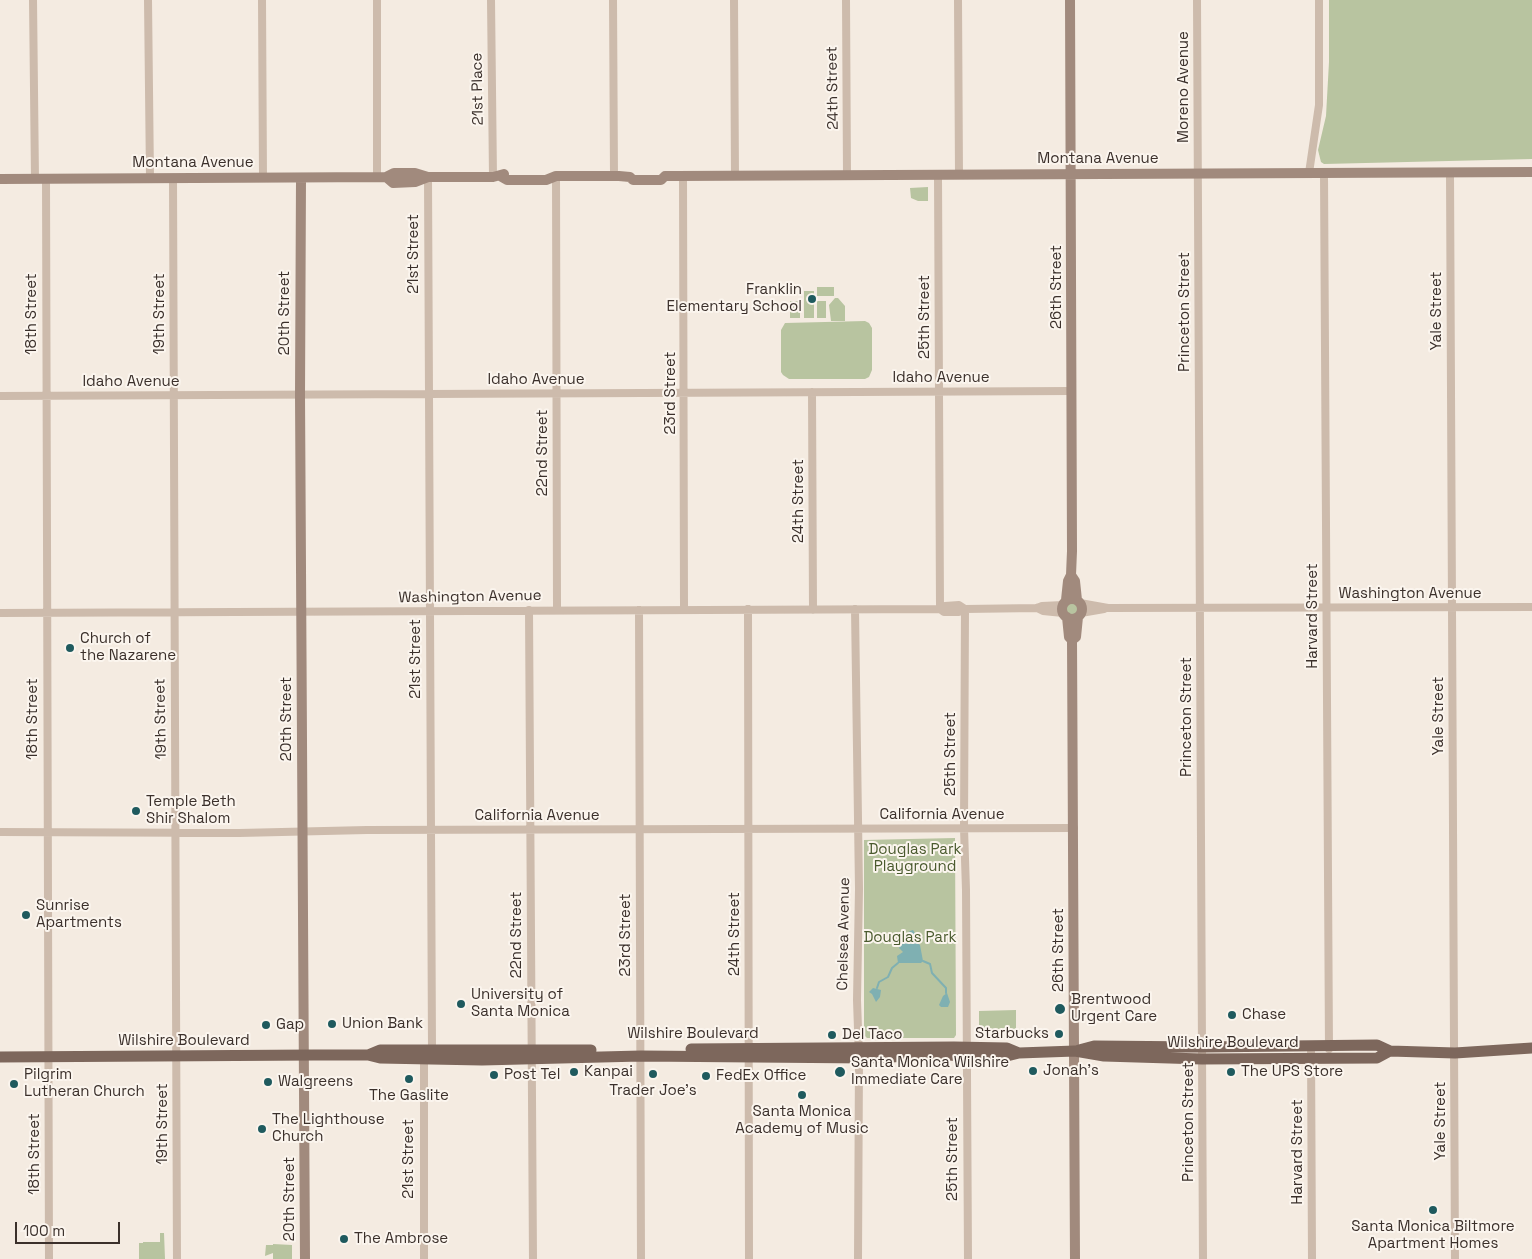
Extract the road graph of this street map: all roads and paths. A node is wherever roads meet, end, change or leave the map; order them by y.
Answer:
1 (33, 0) edge
2 (148, 0) edge
3 (262, 0) edge
4 (376, 0) edge
5 (491, 0) edge
6 (613, 0) edge
7 (734, 0) edge
8 (846, 0) edge
9 (958, 0) edge
10 (1070, 0) edge
11 (1197, 0) edge
12 (1318, 0) edge
13 (1532, 172) edge
14 (1309, 173) junction
15 (1450, 173) junction
16 (1071, 174) junction
17 (1198, 174) junction
18 (1324, 174) junction
19 (848, 175) junction
20 (938, 175) junction
21 (959, 175) junction
22 (556, 176) junction
23 (614, 176) junction
24 (683, 176) junction
25 (735, 176) junction
26 (428, 177) junction
27 (496, 177) junction
28 (150, 178) junction
29 (263, 178) junction
30 (301, 178) junction
31 (382, 178) junction
32 (0, 179) edge
33 (40, 179) junction
34 (173, 179) junction
35 (1071, 391) junction
36 (812, 392) junction
37 (940, 392) junction
38 (556, 393) junction
39 (685, 393) junction
40 (428, 394) junction
41 (174, 395) junction
42 (300, 395) junction
43 (0, 396) edge
44 (46, 396) junction
45 (1532, 607) edge
46 (1200, 608) junction
47 (1326, 608) junction
48 (1452, 608) junction
49 (748, 609) junction
50 (855, 609) junction
51 (940, 609) junction
52 (965, 609) junction
53 (1072, 609) junction
54 (529, 610) junction
55 (557, 610) junction
56 (638, 610) junction
57 (684, 610) junction
58 (813, 610) junction
59 (302, 612) junction
60 (430, 612) junction
61 (0, 613) edge
62 (47, 613) junction
63 (174, 613) junction
64 (964, 828) junction
65 (1074, 828) junction
66 (748, 829) junction
67 (857, 829) junction
68 (302, 830) junction
69 (431, 830) junction
70 (530, 830) junction
71 (639, 830) junction
72 (0, 832) edge
73 (47, 832) junction
74 (175, 832) junction
75 (1311, 1045) junction
76 (1329, 1045) junction
77 (1531, 1050) edge
78 (967, 1051) junction
79 (1390, 1051) junction
80 (749, 1052) junction
81 (1075, 1052) junction
82 (532, 1053) junction
83 (640, 1053) junction
84 (859, 1053) junction
85 (1202, 1053) junction
86 (1455, 1053) junction
87 (304, 1055) junction
88 (368, 1055) junction
89 (48, 1056) junction
90 (176, 1056) junction
91 (423, 1056) junction
92 (0, 1057) edge
93 (1311, 1058) junction
94 (1329, 1058) junction
95 (49, 1259) edge
96 (177, 1259) edge
97 (305, 1259) edge
98 (424, 1259) edge
99 (533, 1259) edge
100 (641, 1259) edge
101 (750, 1259) edge
102 (858, 1259) edge
103 (968, 1259) edge
104 (1075, 1259) edge
105 (1203, 1259) edge
106 (1312, 1259) edge
107 (1455, 1259) edge

1 - 33 street, 18th Street
2 - 28 street
3 - 29 street
4 - 31 street
5 - 27 street, 21st Place
6 - 23 street
7 - 25 street
8 - 19 street, 24th Street
9 - 21 street
10 - 16 street, 26th Street
11 - 17 street, Moreno Avenue
12 - 14 street
13 - 15 street, Montana Avenue
14 - 17 street, Montana Avenue
14 - 18 street, Montana Avenue
15 - 18 street, Montana Avenue
15 - 48 street, Yale Street
16 - 17 street, Montana Avenue
16 - 21 street, Montana Avenue
16 - 35 street, 26th Street
17 - 46 street, Princeton Street
18 - 47 street, Harvard Street
19 - 20 street, Montana Avenue
19 - 25 street, Montana Avenue
20 - 21 street, Montana Avenue
20 - 37 street, 25th Street
22 - 23 street, Montana Avenue
22 - 27 street, Montana Avenue
22 - 38 street, 22nd Street
23 - 24 street, Montana Avenue
24 - 25 street, Montana Avenue
24 - 39 street, 23rd Street
26 - 27 street, Montana Avenue
26 - 31 street, Montana Avenue
26 - 40 street, 21st Street
28 - 33 street, Montana Avenue
28 - 34 street, Montana Avenue
29 - 30 street, Montana Avenue
29 - 34 street, Montana Avenue
30 - 31 street, Montana Avenue
30 - 42 street, 20th Street
32 - 33 street, Montana Avenue
33 - 44 street, 18th Street
34 - 41 street, 19th Street
35 - 37 street, Idaho Avenue
35 - 53 street, 26th Street
36 - 37 street, Idaho Avenue
36 - 39 street, Idaho Avenue
36 - 58 street, 24th Street
37 - 51 street, 25th Street
38 - 39 street, Idaho Avenue
38 - 40 street, Idaho Avenue
38 - 55 street, 22nd Street
39 - 57 street, 23rd Street
40 - 42 street, Idaho Avenue
40 - 60 street, 21st Street
41 - 42 street, Idaho Avenue
41 - 44 street, Idaho Avenue
41 - 63 street, 19th Street
42 - 59 street, 20th Street
43 - 44 street, Idaho Avenue
44 - 62 street, 18th Street
45 - 48 street, Washington Avenue
46 - 47 street, Washington Avenue
46 - 53 street, Washington Avenue
46 - 85 street, Princeton Street
47 - 48 street, Washington Avenue
47 - 76 street, Harvard Street
48 - 86 street, Yale Street
49 - 57 street, Washington Avenue
49 - 58 street, Washington Avenue
49 - 66 street, 24th Street
50 - 51 street, Washington Avenue
50 - 58 street, Washington Avenue
50 - 67 street, Chelsea Avenue
51 - 52 street, Washington Avenue
52 - 53 street, Washington Avenue
52 - 64 street, 25th Street
53 - 65 street, 26th Street
54 - 55 street, Washington Avenue
54 - 60 street, Washington Avenue
54 - 70 street, 22nd Street
55 - 56 street, Washington Avenue
56 - 57 street, Washington Avenue
56 - 71 street, 23rd Street
59 - 60 street, Washington Avenue
59 - 63 street, Washington Avenue
59 - 68 street, 20th Street
60 - 69 street, 21st Street
61 - 62 street, Washington Avenue
62 - 63 street, Washington Avenue
62 - 73 street, 18th Street
63 - 74 street, 19th Street
64 - 65 street, California Avenue
64 - 67 street, California Avenue
64 - 78 street, 25th Street
65 - 81 street, 26th Street
66 - 67 street, California Avenue
66 - 71 street, California Avenue
66 - 80 street, 24th Street
67 - 84 street, Chelsea Avenue
68 - 69 street, California Avenue
68 - 74 street, California Avenue
68 - 87 street, 20th Street
69 - 70 street, California Avenue
69 - 91 street, 21st Street
70 - 71 street, California Avenue
70 - 82 street, 22nd Street
71 - 83 street, 23rd Street
72 - 73 street, California Avenue
73 - 74 street, California Avenue
73 - 89 street, 18th Street
74 - 90 street, 19th Street
75 - 76 main road, Wilshire Boulevard
75 - 85 main road, Wilshire Boulevard
75 - 93 street, Harvard Street
76 - 79 main road, Wilshire Boulevard
76 - 94 street, Harvard Street
77 - 86 main road, Wilshire Boulevard
78 - 81 main road, Wilshire Boulevard
78 - 84 main road, Wilshire Boulevard
78 - 103 street, 25th Street
79 - 86 main road, Wilshire Boulevard
79 - 94 main road, Wilshire Boulevard
80 - 83 main road, Wilshire Boulevard
80 - 84 main road, Wilshire Boulevard
80 - 101 street, 24th Street
81 - 85 main road, Wilshire Boulevard
81 - 104 street, 26th Street
82 - 83 main road, Wilshire Boulevard
82 - 91 main road, Wilshire Boulevard
82 - 99 street, 22nd Street
83 - 100 street, 23rd Street
84 - 102 street, Chelsea Avenue
85 - 93 main road, Wilshire Boulevard
85 - 105 street, Princeton Street
86 - 107 street, Yale Street
87 - 88 main road, Wilshire Boulevard
87 - 90 main road, Wilshire Boulevard
87 - 97 street, 20th Street
88 - 91 main road, Wilshire Boulevard
88 - 91 main road, Wilshire Boulevard
89 - 90 main road, Wilshire Boulevard
89 - 92 main road, Wilshire Boulevard
89 - 95 street, 18th Street
90 - 96 street, 19th Street
91 - 98 street, 21st Street
93 - 94 main road, Wilshire Boulevard
93 - 106 street, Harvard Street

